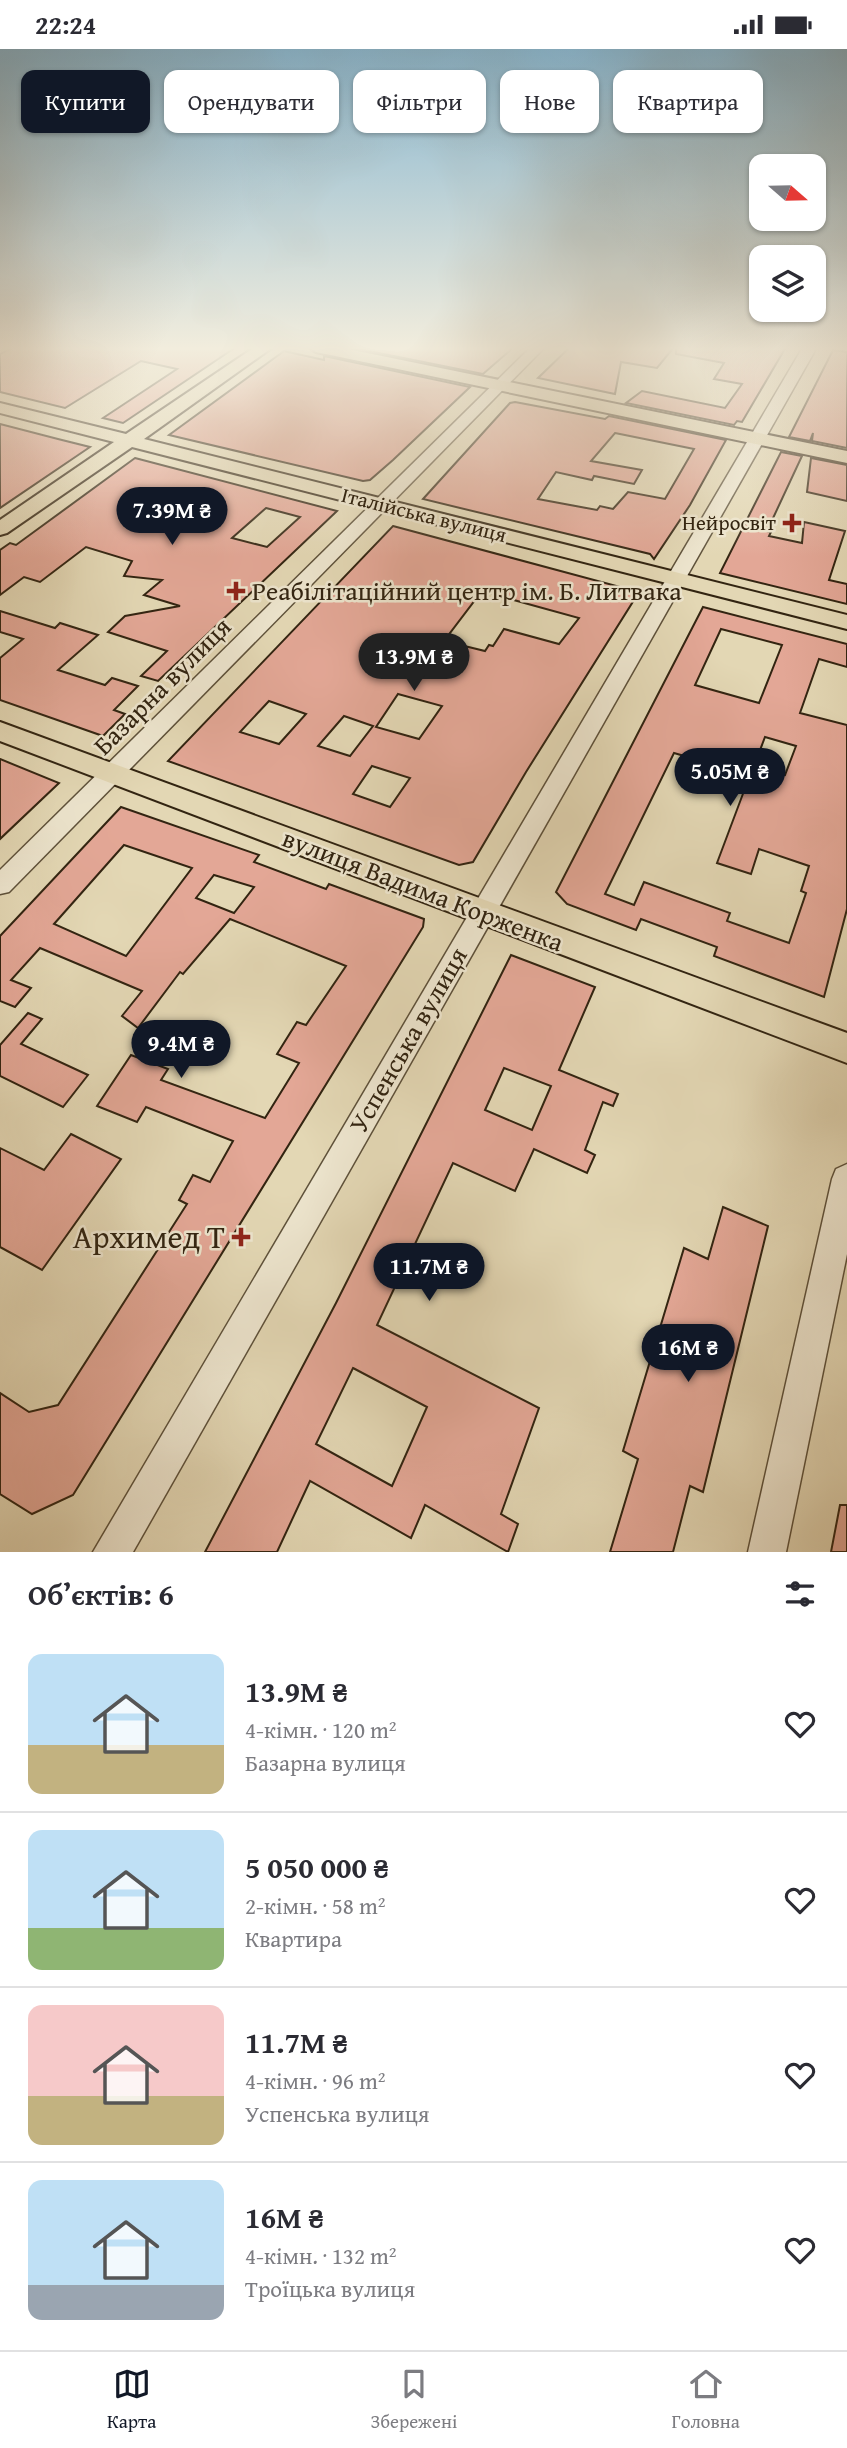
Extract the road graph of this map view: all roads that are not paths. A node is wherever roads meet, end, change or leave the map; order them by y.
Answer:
1 (37, 417) edge
2 (162, 417) edge
3 (469, 417) edge
4 (656, 417) edge
5 (769, 417) edge
6 (757, 438) junction
7 (129, 440) junction
8 (847, 457) edge
9 (382, 504) junction
10 (0, 529) edge
11 (676, 578) junction
12 (847, 622) edge
13 (0, 731) edge
14 (112, 773) junction
15 (0, 885) edge
16 (482, 911) junction
17 (847, 1048) edge
18 (847, 1179) edge
19 (112, 1552) edge
20 (767, 1552) edge

1 - 7 main road, Італійська вулиця
2 - 7 main road
3 - 9 street, Базарна вулиця
4 - 6 main road
5 - 6 street, Успенська вулиця
6 - 8 main road
6 - 11 street, Успенська вулиця
7 - 9 main road, Італійська вулиця
7 - 10 main road
9 - 11 main road, Італійська вулиця
9 - 14 street, Базарна вулиця
11 - 12 main road, Італійська вулиця
11 - 16 street, Успенська вулиця
13 - 14 main road, вулиця Вадима Корженка
14 - 15 street, Базарна вулиця
14 - 16 main road, вулиця Вадима Корженка
16 - 17 main road, вулиця Вадима Корженка
16 - 19 street, Успенська вулиця
18 - 20 street

